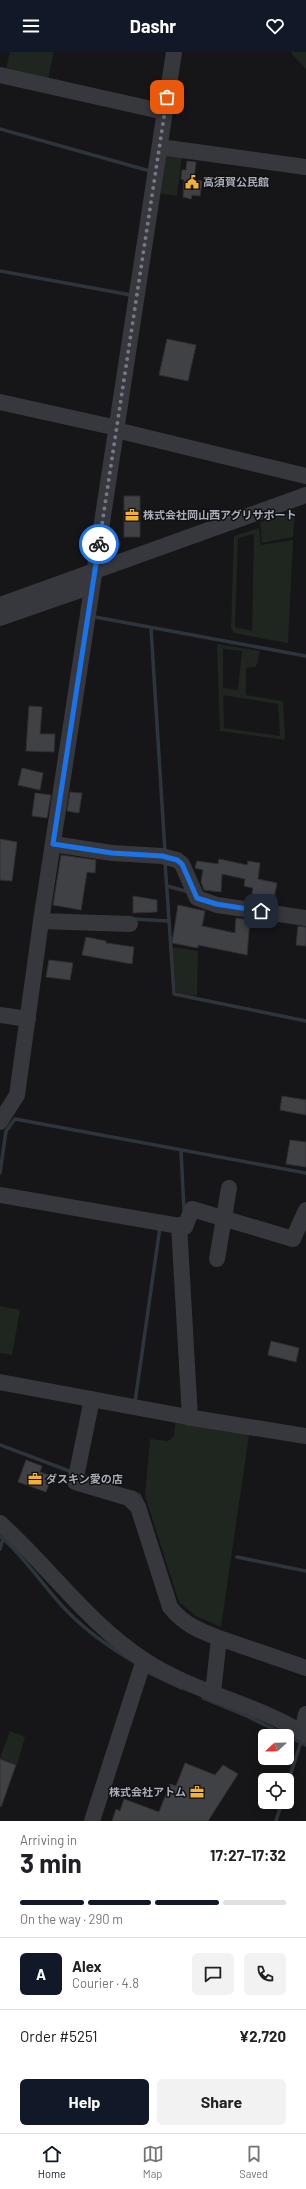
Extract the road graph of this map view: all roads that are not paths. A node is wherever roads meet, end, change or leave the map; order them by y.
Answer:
1 (174, 52) edge
2 (0, 75) edge
3 (161, 112) junction
4 (160, 147) junction
5 (306, 167) edge
6 (0, 402) edge
7 (113, 428) junction
8 (306, 476) edge
9 (306, 495) edge
10 (95, 570) junction
11 (92, 586) junction
12 (0, 605) edge
13 (0, 618) edge
14 (53, 844) junction
15 (306, 918) edge
16 (41, 921) junction
17 (130, 924) dead end
18 (0, 1015) edge
19 (23, 1018) junction
20 (0, 1122) edge
21 (229, 1188) dead end
22 (0, 1195) edge
23 (305, 1216) edge
24 (224, 1218) junction
25 (179, 1226) junction
26 (217, 1258) dead end
27 (0, 1382) edge
28 (92, 1399) junction
29 (190, 1418) junction
30 (306, 1436) edge
31 (0, 1523) edge
32 (220, 1638) junction
33 (142, 1665) junction
34 (306, 1668) edge
35 (213, 1693) junction
36 (306, 1714) edge
37 (304, 1734) edge
38 (92, 1821) edge

1 - 3 street
2 - 3 street
3 - 4 street
4 - 5 street
4 - 7 street
6 - 7 street
7 - 8 street
7 - 10 street
9 - 10 street
10 - 11 street
10 - 12 street
11 - 13 street
11 - 14 street
14 - 15 street
14 - 16 street
16 - 17 street
16 - 19 street
18 - 19 street
19 - 20 street
21 - 24 street
22 - 25 street
23 - 24 street
24 - 25 street
24 - 26 street
25 - 29 street
27 - 28 street
28 - 29 street
28 - 32 street
29 - 30 street
31 - 33 street
32 - 34 street
32 - 35 street
33 - 35 street
33 - 38 street
35 - 37 street
36 - 37 street

